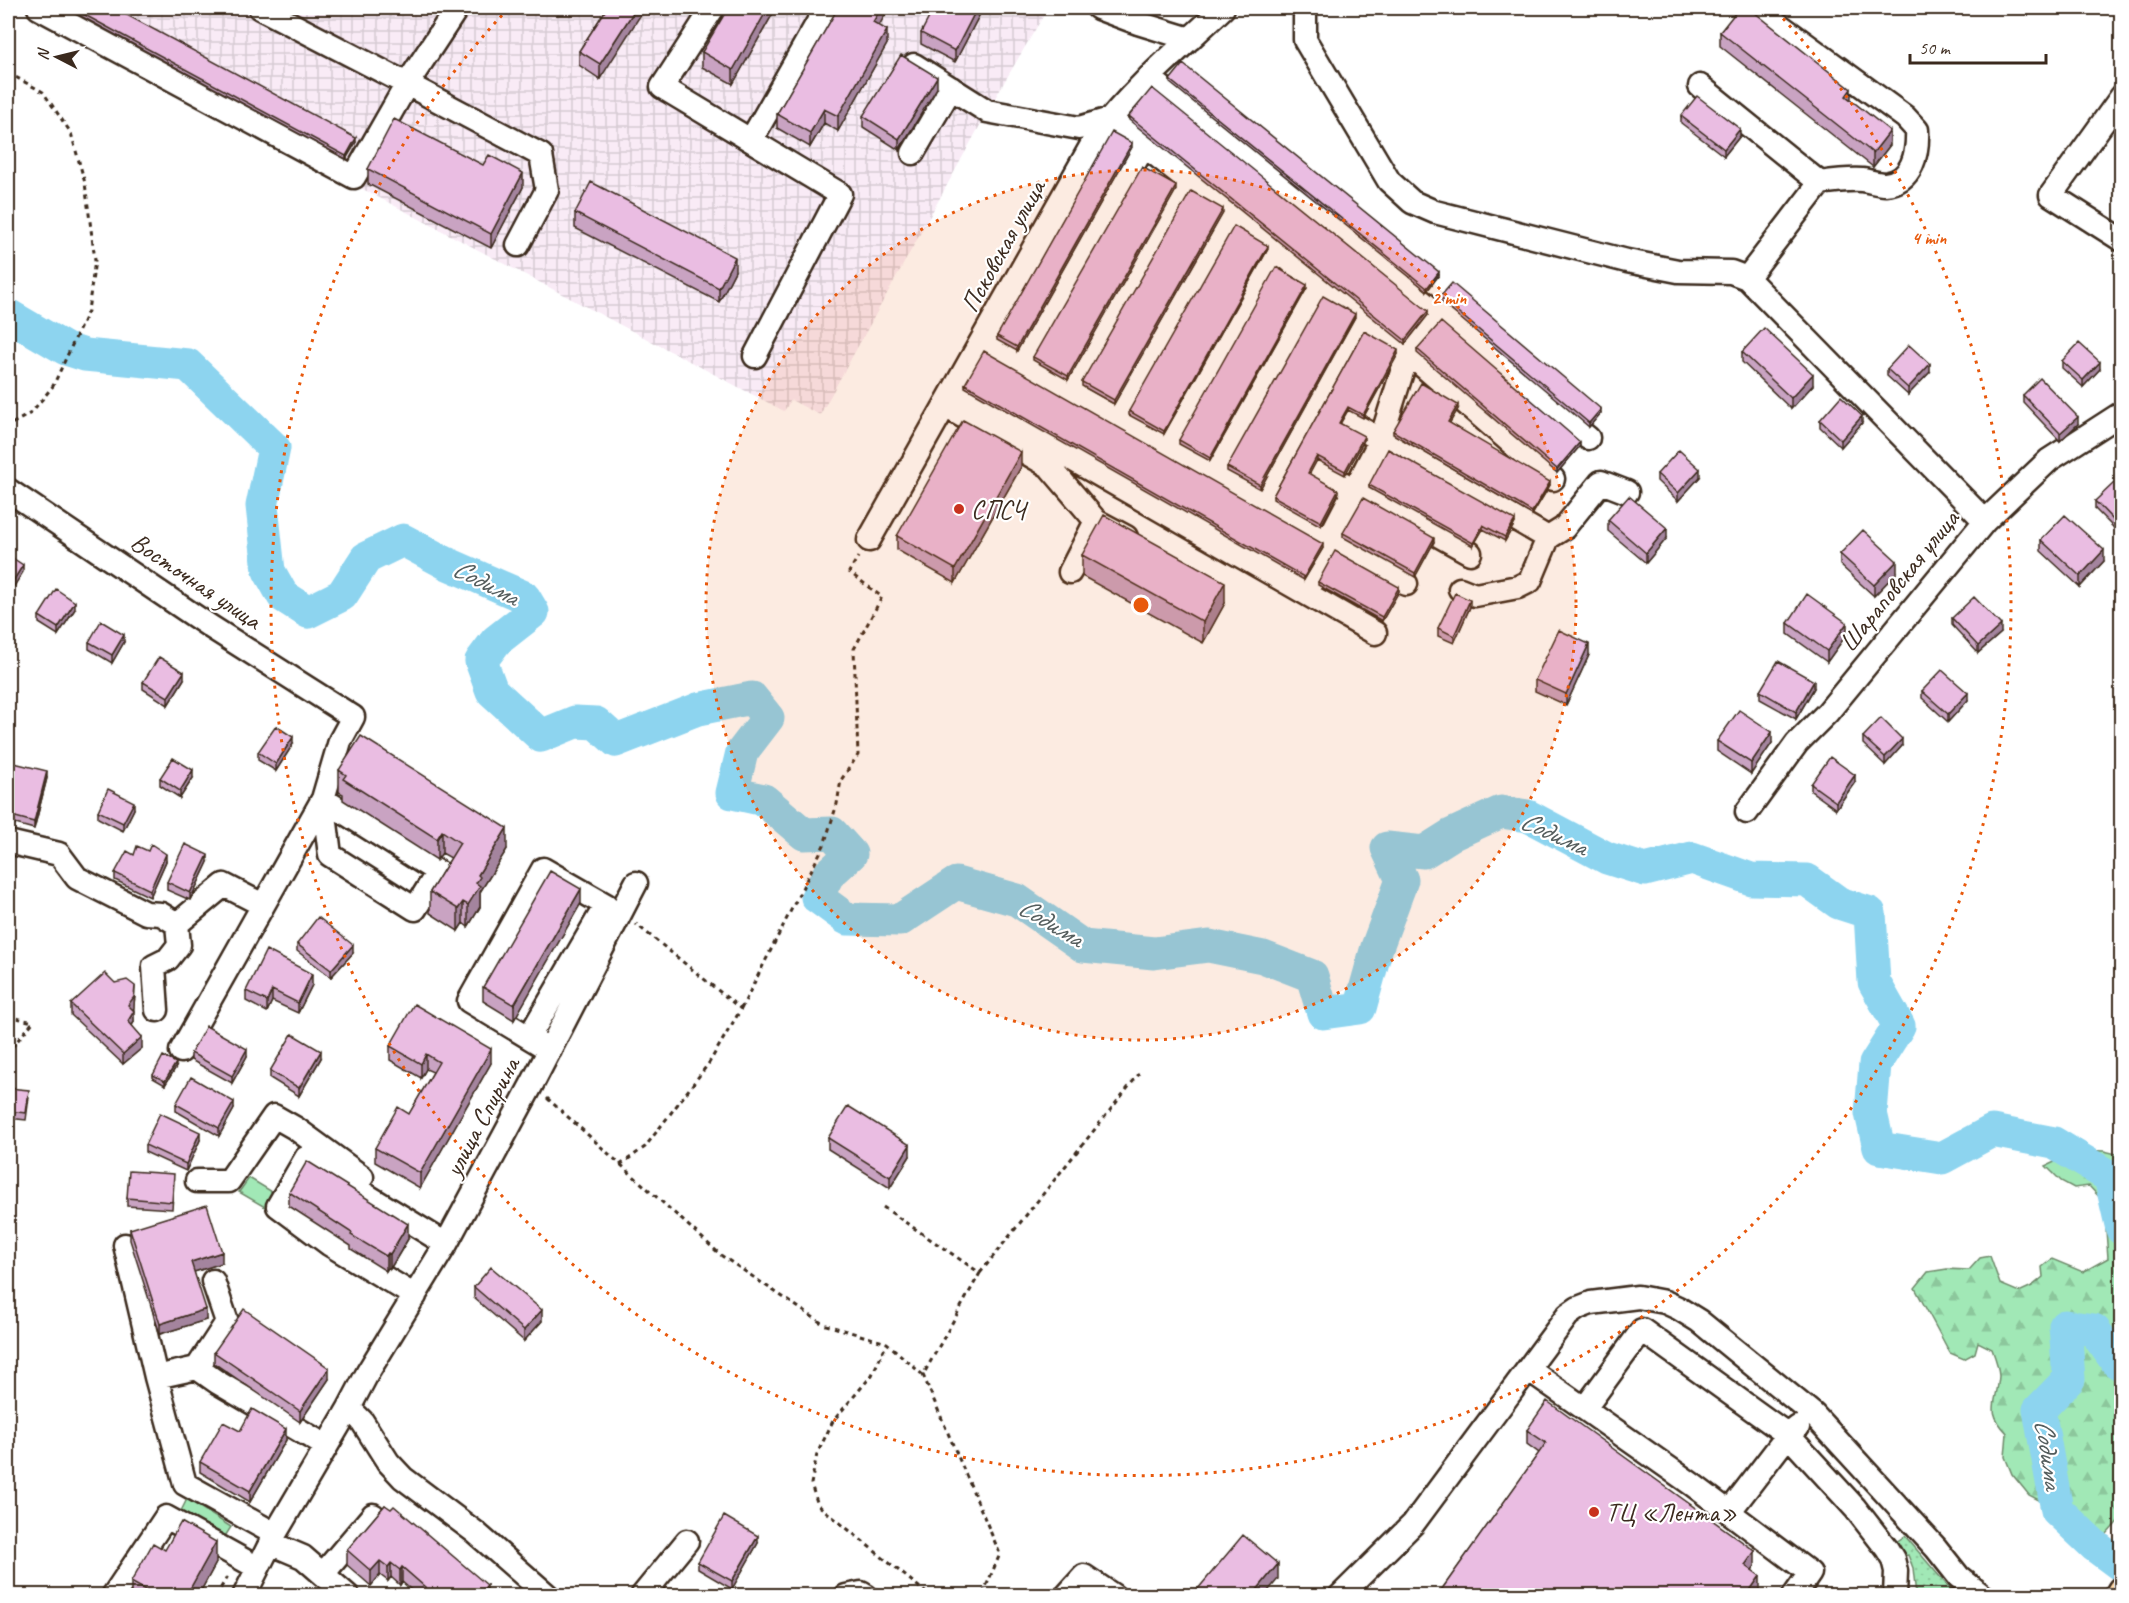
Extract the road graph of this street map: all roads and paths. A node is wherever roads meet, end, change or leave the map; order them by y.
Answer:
1 (39, 8) edge
2 (260, 8) edge
3 (457, 8) edge
4 (713, 8) edge
5 (1098, 8) edge
6 (1223, 8) edge
7 (1305, 8) edge
8 (1756, 8) edge
9 (825, 10) dead end
10 (1191, 39) junction
11 (914, 64) edge
12 (8, 73) edge
13 (1149, 77) junction
14 (406, 84) junction
15 (1700, 86) dead end
16 (951, 88) junction
17 (2120, 102) edge
18 (1110, 119) junction
19 (751, 140) junction
20 (1144, 146) junction
21 (913, 153) dead end
22 (1190, 182) junction
23 (1820, 183) junction
24 (1233, 213) junction
25 (2121, 240) edge
26 (518, 246) dead end
27 (1278, 250) junction
28 (1748, 278) junction
29 (1319, 286) junction
30 (1439, 316) junction
31 (1364, 318) junction
32 (981, 342) junction
33 (1408, 353) junction
34 (755, 356) dead end
35 (1020, 364) junction
36 (1070, 392) junction
37 (949, 399) junction
38 (2121, 413) edge
39 (1116, 419) junction
40 (1348, 421) dead end
41 (8, 426) edge
42 (1588, 438) dead end
43 (1382, 439) junction
44 (1166, 447) junction
45 (1317, 470) dead end
46 (1213, 474) junction
47 (1553, 479) dead end
48 (1355, 490) junction
49 (1628, 492) dead end
50 (9, 494) edge
51 (1262, 502) junction
52 (1096, 521) junction
53 (1985, 521) junction
54 (1548, 538) junction
55 (869, 540) joint
56 (1331, 541) junction
57 (1149, 549) edge
58 (1470, 553) dead end
59 (1070, 572) dead end
60 (1406, 584) dead end
61 (1460, 589) dead end
62 (1306, 593) junction
63 (1376, 633) dead end
64 (323, 799) junction
65 (1747, 812) dead end
66 (8, 842) edge
67 (636, 883) dead end
68 (263, 905) junction
69 (613, 908) junction
70 (177, 924) junction
71 (741, 1009) junction
72 (158, 1010) dead end
73 (8, 1016) edge
74 (529, 1036) junction
75 (550, 1050) junction
76 (182, 1051) dead end
77 (8, 1052) edge
78 (1139, 1074) dead end
79 (532, 1084) junction
80 (620, 1165) junction
81 (197, 1181) dead end
82 (883, 1207) dead end
83 (450, 1237) junction
84 (125, 1245) dead end
85 (980, 1273) junction
86 (213, 1281) dead end
87 (415, 1296) junction
88 (887, 1343) junction
89 (197, 1368) junction
90 (1528, 1369) junction
91 (923, 1375) junction
92 (156, 1377) junction
93 (349, 1408) junction
94 (1586, 1408) junction
95 (1813, 1414) junction
96 (1788, 1435) junction
97 (326, 1446) junction
98 (1729, 1512) junction
99 (373, 1515) edge
100 (273, 1539) junction
101 (687, 1541) dead end
102 (258, 1568) junction
103 (322, 1574) junction
104 (2121, 1592) edge
105 (113, 1596) edge
106 (244, 1596) edge
107 (348, 1596) edge
108 (548, 1596) edge
109 (642, 1596) edge
110 (846, 1596) edge
111 (866, 1596) edge
112 (930, 1596) edge
113 (982, 1596) edge
114 (1066, 1596) edge
115 (1114, 1596) edge
116 (1340, 1596) edge
117 (1794, 1596) edge
118 (1894, 1596) edge
119 (1983, 1596) edge
120 (2119, 1596) edge

1 - 14 street
2 - 14 street
3 - 14 street
4 - 19 street
5 - 10 street
6 - 10 street, Псковская улица
7 - 28 street
8 - 23 street
9 - 19 street
10 - 13 street, Псковская улица
11 - 16 street
12 - 41 path
13 - 18 street, Псковская улица
13 - 30 street
14 - 26 street
15 - 23 street
16 - 18 street
16 - 21 street
17 - 25 street
18 - 20 street
18 - 32 street, Псковская улица
19 - 34 street
20 - 22 street
20 - 35 street
22 - 24 street
22 - 36 street
23 - 28 street
24 - 27 street
24 - 39 street
27 - 29 street
27 - 44 street
28 - 53 street
29 - 31 street
29 - 46 street
30 - 33 street
30 - 42 street
31 - 33 street
31 - 51 street
32 - 35 street
32 - 37 street, Псковская улица
33 - 43 street
33 - 47 street
35 - 36 street
36 - 39 street
37 - 52 street
37 - 55 street, Псковская улица
37 - 62 street
38 - 53 street, Шараповская улица
39 - 44 street
40 - 43 street
43 - 48 street
43 - 54 street
44 - 46 street
45 - 48 street
46 - 51 street
48 - 56 street
48 - 58 street
49 - 54 street
50 - 64 street, Восточная улица
51 - 56 street
52 - 57 street
52 - 59 street
53 - 65 street, Шараповская улица
54 - 61 street
55 - 71 path
56 - 60 street
56 - 62 street
62 - 63 street
64 - 64 street
64 - 68 street
66 - 70 street
67 - 69 street, улица Спирина
68 - 70 street
68 - 76 street
69 - 71 path
69 - 74 street
69 - 74 street
69 - 75 street, улица Спирина
70 - 72 street
71 - 80 path
73 - 77 path
74 - 75 street
75 - 79 street, улица Спирина
78 - 85 path
79 - 80 path
79 - 83 street, улица Спирина
80 - 88 path
81 - 83 street
82 - 85 path
83 - 87 street, улица Спирина
83 - 87 street
84 - 92 street
85 - 91 path
86 - 89 street
87 - 93 street, улица Спирина
88 - 91 path
88 - 112 path
89 - 92 street
89 - 97 street
90 - 94 street
90 - 95 street
90 - 116 street
91 - 113 path
92 - 100 street
93 - 97 street, улица Спирина
93 - 108 street
94 - 96 street
94 - 98 street
95 - 96 street
95 - 119 street
96 - 98 street
96 - 118 street
97 - 100 street, улица Спирина
98 - 117 street
99 - 103 street
100 - 102 street, улица Спирина
100 - 103 street
101 - 109 street
102 - 105 street
102 - 106 street, улица Спирина
103 - 107 street
104 - 120 main road
110 - 111 street
114 - 115 street

